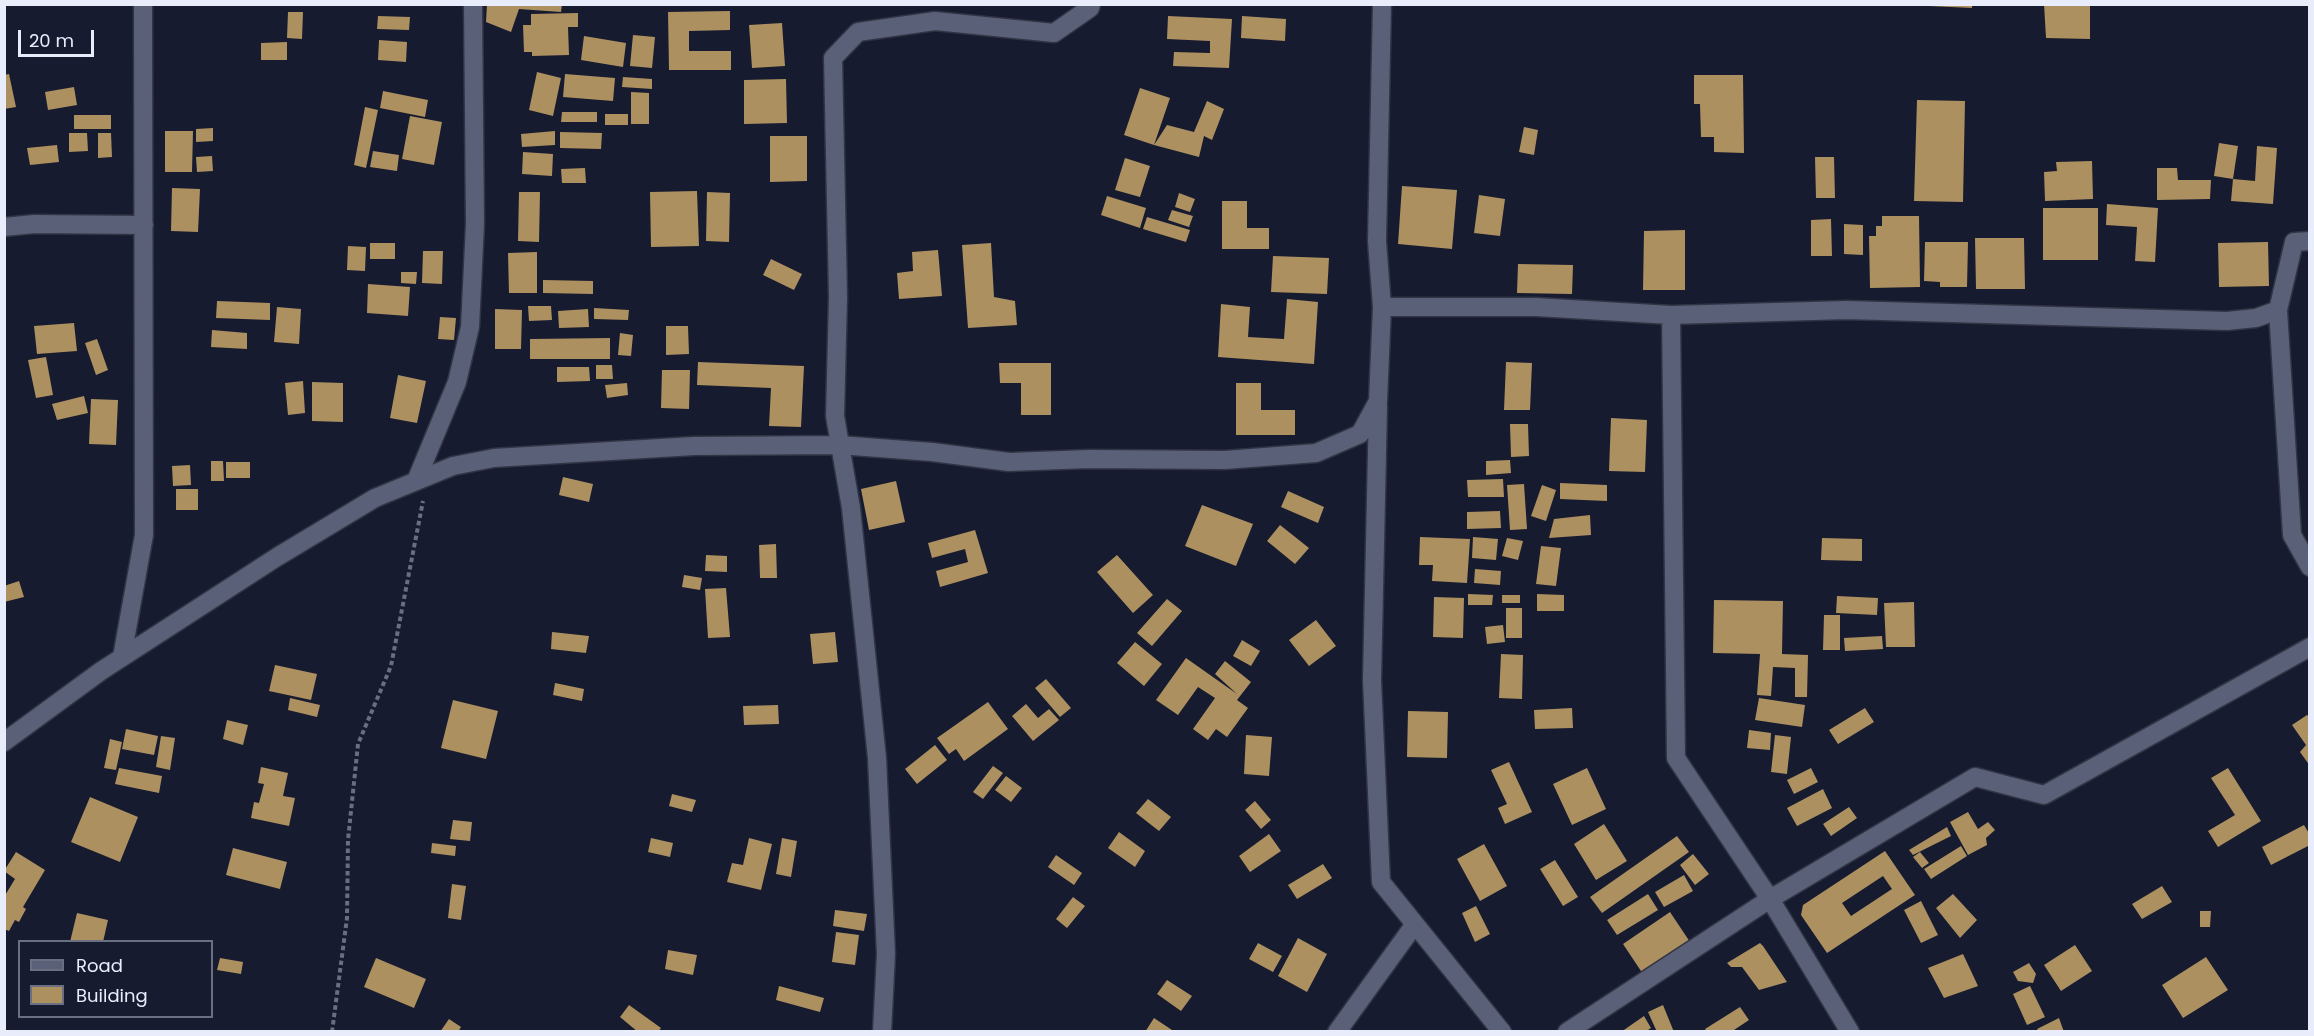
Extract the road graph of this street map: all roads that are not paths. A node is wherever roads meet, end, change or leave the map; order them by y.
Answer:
1 (143, 4) edge
2 (473, 4) edge
3 (1091, 4) edge
4 (1382, 4) edge
5 (144, 225) junction
6 (4, 227) edge
7 (2310, 241) edge
8 (1382, 307) junction
9 (2278, 310) junction
10 (1671, 315) junction
11 (1378, 401) junction
12 (839, 445) junction
13 (422, 479) junction
14 (2310, 567) edge
15 (2310, 647) edge
16 (122, 657) junction
17 (4, 742) edge
18 (1770, 898) junction
19 (1415, 924) junction
20 (882, 1032) edge
21 (1337, 1032) edge
22 (1502, 1032) edge
23 (1567, 1032) edge
24 (1850, 1032) edge

1 - 5 street
2 - 13 street
3 - 12 street
4 - 8 street
5 - 6 street
5 - 16 street
7 - 9 street
8 - 10 street
8 - 11 street
9 - 10 street
9 - 14 street
10 - 18 street
11 - 12 street
11 - 19 street
12 - 13 street
12 - 20 street
13 - 16 street
15 - 18 street
16 - 17 street
18 - 23 street
18 - 24 street
19 - 21 street
19 - 22 street

